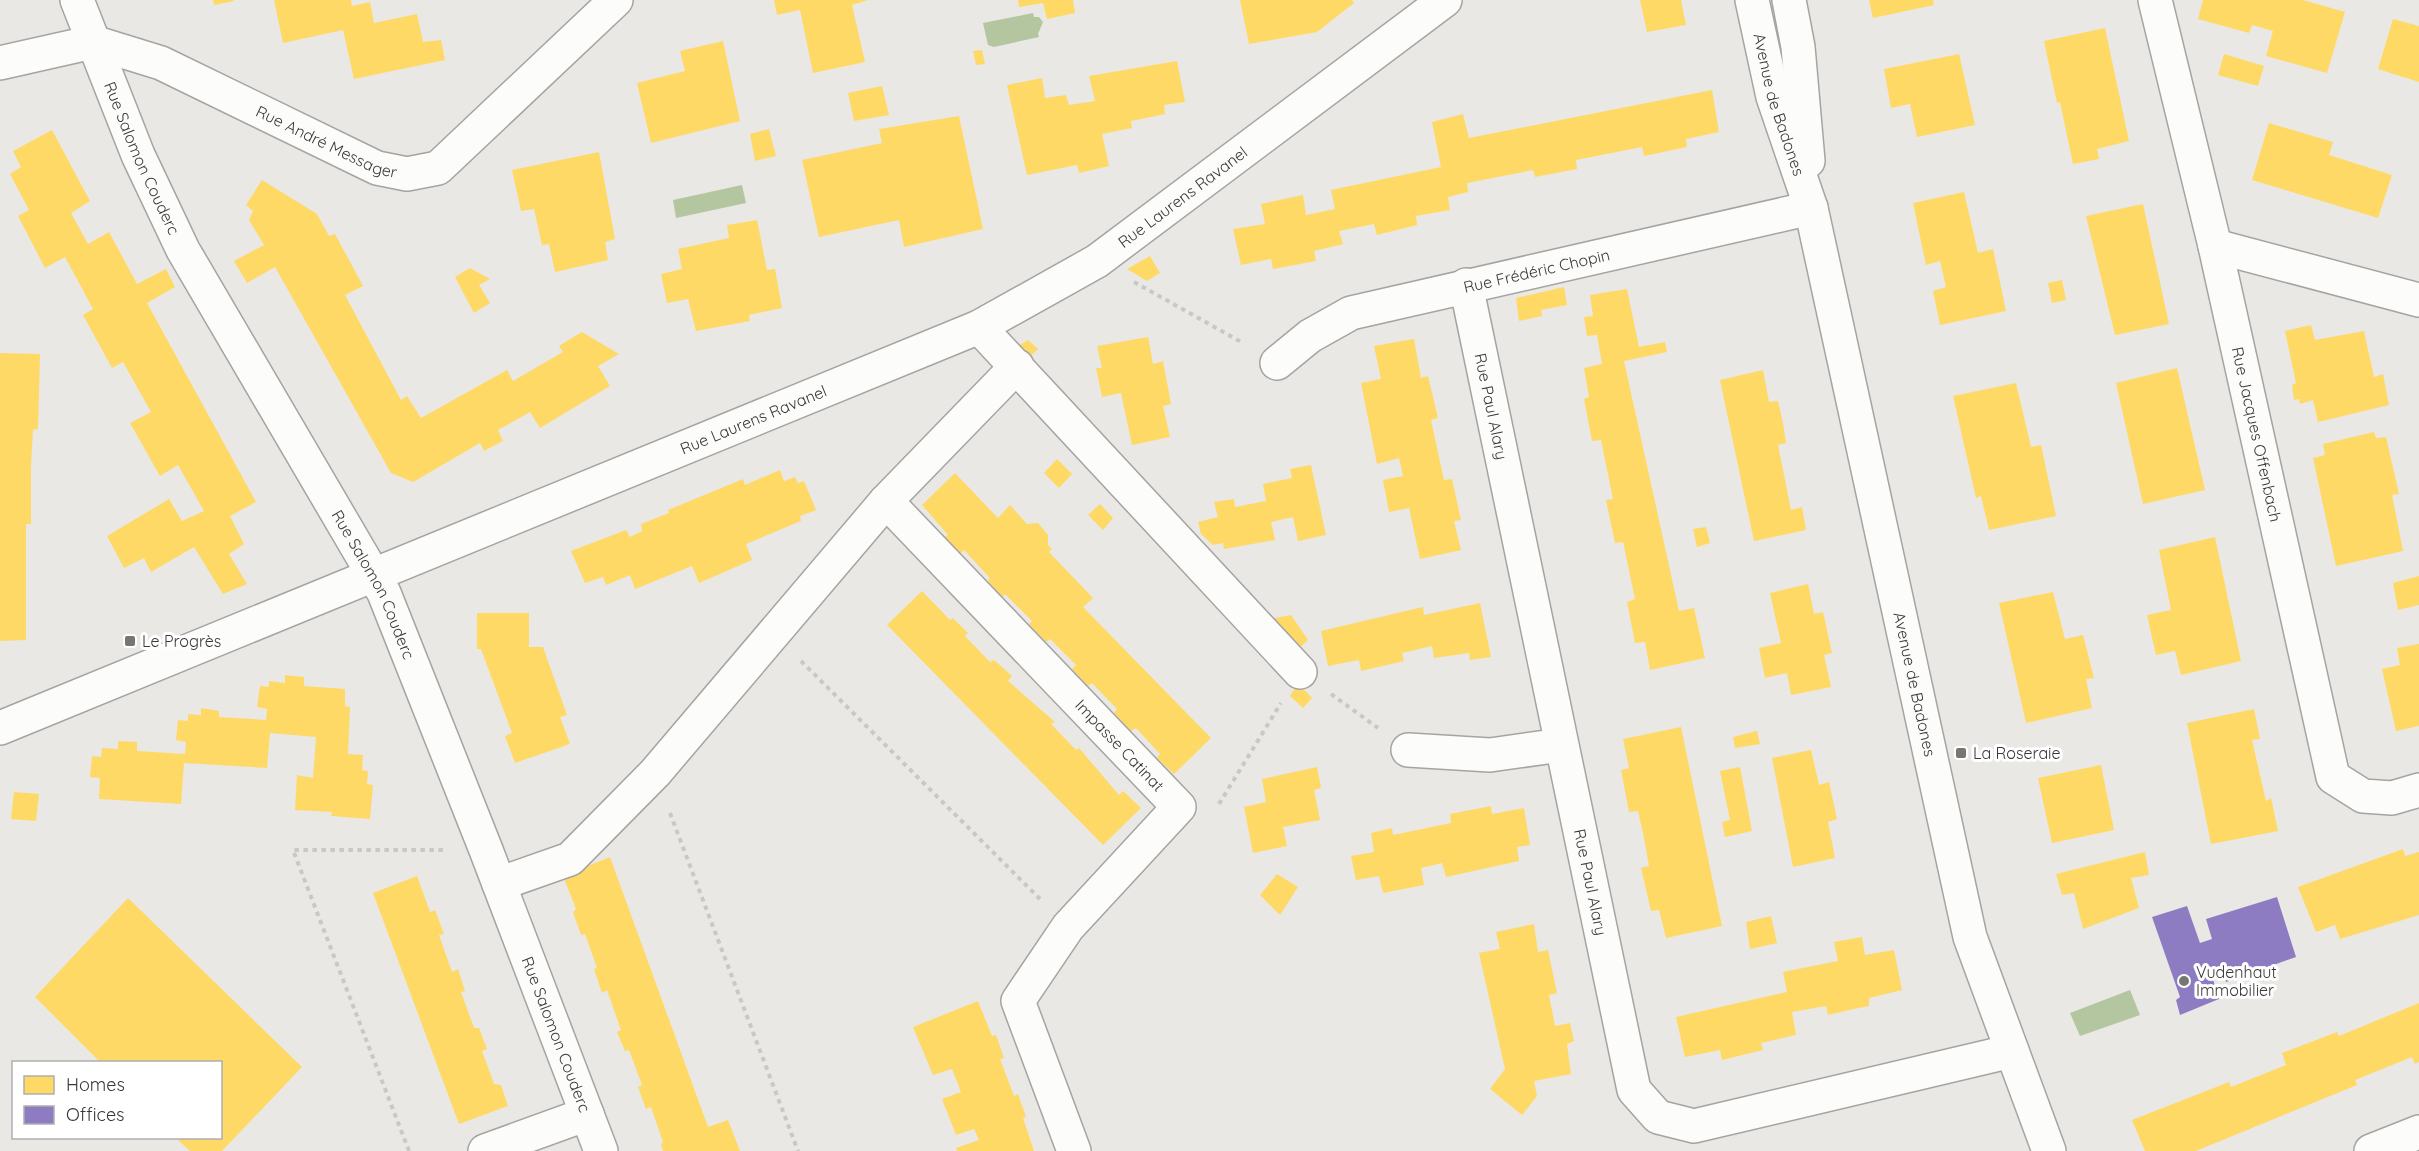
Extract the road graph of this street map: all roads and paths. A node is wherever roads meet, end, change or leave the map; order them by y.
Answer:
1 (77, 0) edge
2 (614, 0) edge
3 (1445, 0) edge
4 (1752, 0) edge
5 (1771, 0) edge
6 (1789, 0) edge
7 (2155, 0) edge
8 (93, 42) junction
9 (0, 63) edge
10 (1811, 208) junction
11 (2215, 246) junction
12 (1097, 261) junction
13 (1466, 285) junction
14 (2419, 300) edge
15 (979, 327) junction
16 (1277, 363) joint
17 (1017, 366) junction
18 (886, 501) junction
19 (373, 575) junction
20 (774, 633) junction
21 (1300, 672) junction
22 (0, 728) edge
23 (1561, 745) junction
24 (1408, 750) joint
25 (655, 773) junction
26 (2419, 790) edge
27 (1179, 807) junction
28 (486, 850) junction
29 (500, 884) junction
30 (1068, 927) junction
31 (2012, 1051) junction
32 (587, 1114) junction
33 (2419, 1132) edge
34 (409, 1151) edge
35 (485, 1151) edge
36 (601, 1151) edge
37 (798, 1151) edge
38 (1074, 1151) edge
39 (2049, 1151) edge
40 (2371, 1151) edge

1 - 8 street, Rue Salomon Couderc
2 - 8 street, Rue André Messager
3 - 12 street, Rue Laurens Ravanel
4 - 10 street, Avenue de Badones
5 - 10 street
6 - 10 street, Avenue de Badones
7 - 11 street, Rue Jacques Offenbach
8 - 9 street
8 - 19 street, Rue Salomon Couderc
10 - 13 street, Rue Frédéric Chopin
10 - 31 street, Avenue de Badones
11 - 14 street
11 - 26 street, Rue Jacques Offenbach
12 - 15 street, Rue Laurens Ravanel
12 - 16 path
13 - 16 street, Rue Frédéric Chopin
13 - 23 street, Rue Paul Alary
15 - 17 street
15 - 19 street, Rue Laurens Ravanel
17 - 18 street
17 - 21 street
18 - 20 street
18 - 27 street, Impasse Catinat
19 - 22 street, Rue Laurens Ravanel
19 - 28 street, Rue Salomon Couderc
20 - 25 street
20 - 30 path
21 - 24 path
21 - 27 path
23 - 24 street
23 - 31 street, Rue Paul Alary
25 - 29 street
25 - 37 path
27 - 30 street
28 - 29 street, Rue Salomon Couderc
28 - 34 path
29 - 32 street, Rue Salomon Couderc
30 - 38 street
31 - 39 street, Avenue de Badones
32 - 35 street
32 - 36 street, Rue Salomon Couderc
33 - 40 street

